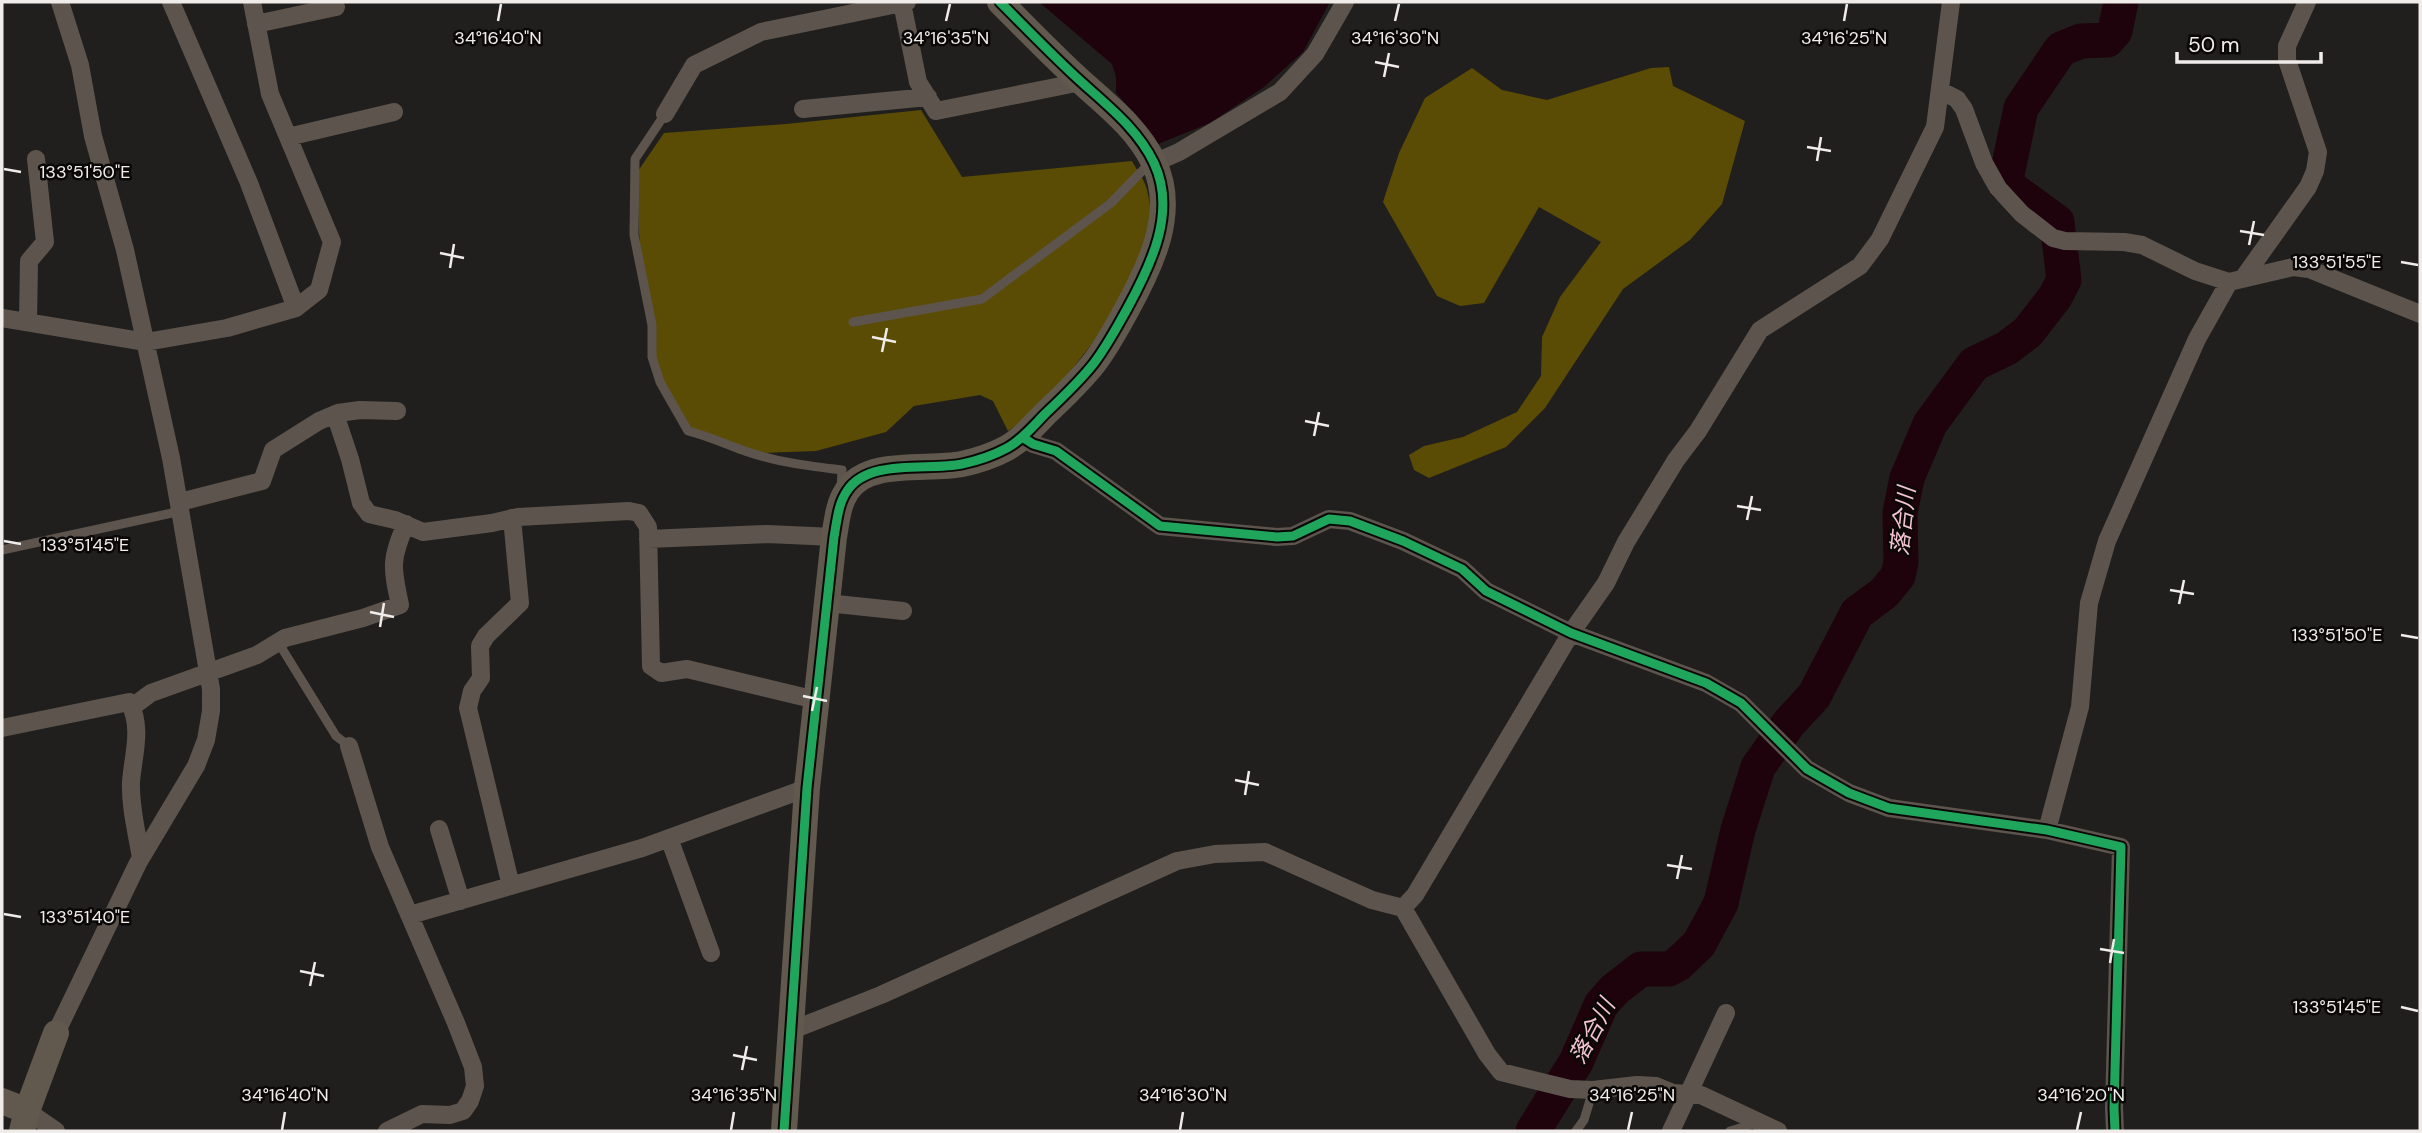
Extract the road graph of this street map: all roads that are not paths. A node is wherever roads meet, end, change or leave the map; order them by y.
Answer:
1 (60, 2) edge
2 (172, 2) edge
3 (252, 2) edge
4 (905, 2) edge
5 (1000, 2) edge
6 (1345, 2) edge
7 (1951, 2) edge
8 (2307, 2) edge
9 (336, 7) dead end
10 (256, 24) junction
11 (1081, 82) junction
12 (1941, 91) junction
13 (928, 97) junction
14 (803, 108) dead end
15 (394, 112) dead end
16 (665, 114) joint
17 (288, 137) junction
18 (36, 159) dead end
19 (1154, 163) junction
20 (2237, 280) junction
21 (296, 308) junction
22 (2420, 314) edge
23 (2, 318) edge
24 (28, 322) junction
25 (853, 322) dead end
26 (146, 342) junction
27 (397, 411) dead end
28 (335, 414) junction
29 (1021, 437) junction
30 (840, 504) junction
31 (181, 507) junction
32 (512, 518) junction
33 (406, 524) junction
34 (834, 537) junction
35 (649, 539) junction
36 (2, 550) edge
37 (827, 603) junction
38 (903, 611) dead end
39 (1572, 633) junction
40 (278, 642) junction
41 (209, 673) junction
42 (817, 701) junction
43 (132, 707) junction
44 (2, 728) edge
45 (349, 746) joint
46 (807, 788) junction
47 (439, 829) dead end
48 (2047, 830) junction
49 (669, 838) junction
50 (141, 858) junction
51 (511, 886) junction
52 (461, 901) junction
53 (1403, 908) junction
54 (410, 915) junction
55 (711, 953) dead end
56 (1726, 1013) dead end
57 (790, 1031) junction
58 (56, 1033) joint
59 (1593, 1090) junction
60 (1689, 1093) junction
61 (2, 1101) edge
62 (24, 1121) edge
63 (1757, 1127) edge
64 (56, 1131) edge
65 (387, 1131) edge
66 (784, 1131) edge
67 (1576, 1131) edge
68 (1671, 1131) edge
69 (1730, 1131) edge
70 (1778, 1131) edge
71 (2115, 1131) edge

1 - 26 street
2 - 21 street
3 - 10 street
4 - 13 street
4 - 16 street
5 - 11 street
6 - 19 street
7 - 12 street
8 - 20 street
9 - 10 street
10 - 17 street
11 - 13 street
11 - 19 street
12 - 20 street
12 - 39 street
13 - 14 street
15 - 17 street
16 - 30 lane
17 - 21 street
18 - 24 street
19 - 25 lane
19 - 29 street
20 - 22 street
20 - 48 street
21 - 26 street
23 - 24 street
24 - 26 street
26 - 31 street
27 - 28 street
28 - 31 street
28 - 33 street
29 - 30 street
29 - 39 street
30 - 34 street
31 - 36 lane
31 - 41 street
32 - 33 street
32 - 35 street
32 - 51 street
33 - 40 street
34 - 35 street
34 - 37 street
35 - 42 street
37 - 38 street
37 - 42 street
39 - 48 street
39 - 53 street
40 - 41 street
40 - 45 lane
41 - 43 street
41 - 50 street
42 - 46 street
43 - 44 street
43 - 50 street
45 - 54 street
46 - 49 street
46 - 57 street
47 - 52 street
48 - 71 street
49 - 51 street
49 - 55 street
50 - 58 street
51 - 52 street
52 - 54 street
53 - 57 street
53 - 59 street
54 - 65 street
56 - 60 street
57 - 66 street
58 - 62 street
59 - 60 street
59 - 67 lane
60 - 63 street
60 - 68 street
61 - 62 street
62 - 64 street
63 - 69 lane
63 - 70 street

